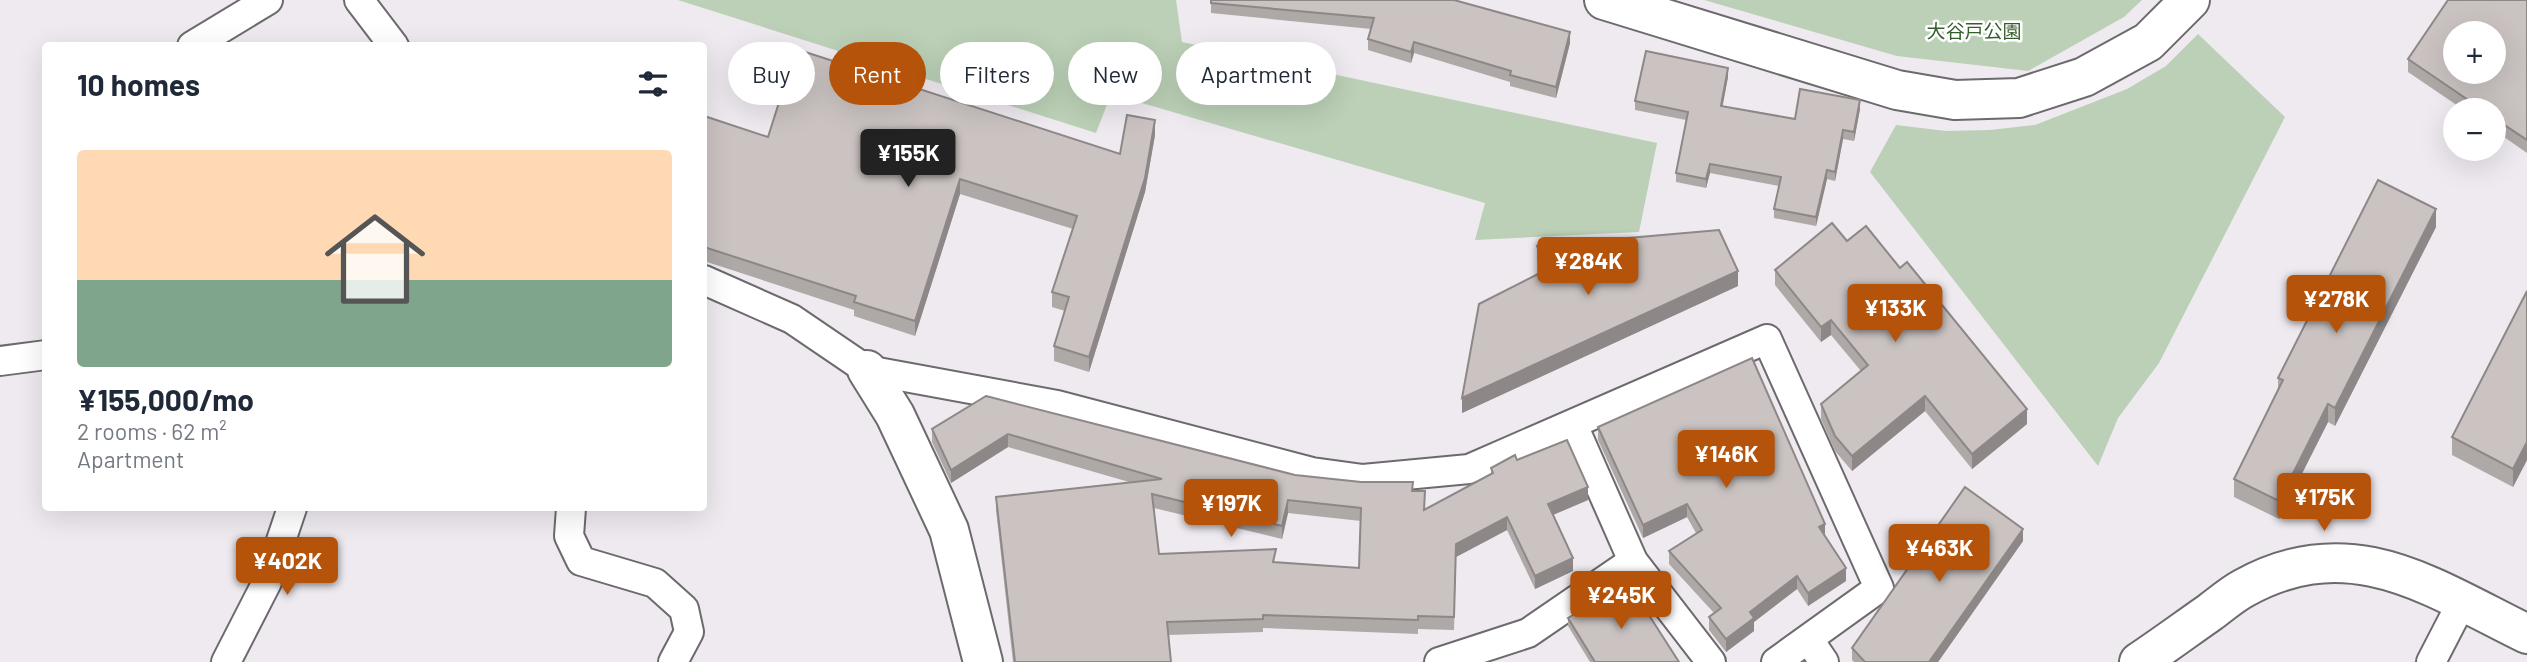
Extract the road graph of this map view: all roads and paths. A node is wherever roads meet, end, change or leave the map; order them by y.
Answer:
1 (268, 0) edge
2 (359, 0) edge
3 (1604, 0) edge
4 (2190, 0) edge
5 (199, 42) edge
6 (391, 42) edge
7 (707, 281) edge
8 (42, 356) edge
9 (0, 361) edge
10 (867, 370) junction
11 (1573, 425) junction
12 (291, 511) edge
13 (571, 511) edge
14 (1633, 561) junction
15 (2462, 602) junction
16 (2527, 634) edge
17 (1816, 651) edge
18 (226, 662) edge
19 (673, 662) edge
20 (983, 662) edge
21 (1439, 662) edge
22 (1712, 662) edge
23 (1776, 662) edge
24 (2139, 662) edge
25 (2431, 662) edge

1 - 5 street
2 - 6 street
3 - 4 street
7 - 10 street
8 - 9 street
10 - 11 street
10 - 20 street
11 - 14 street
11 - 17 street
12 - 18 street
13 - 19 street
14 - 21 street
14 - 22 street
15 - 16 street
15 - 24 street
15 - 25 street
17 - 23 street

